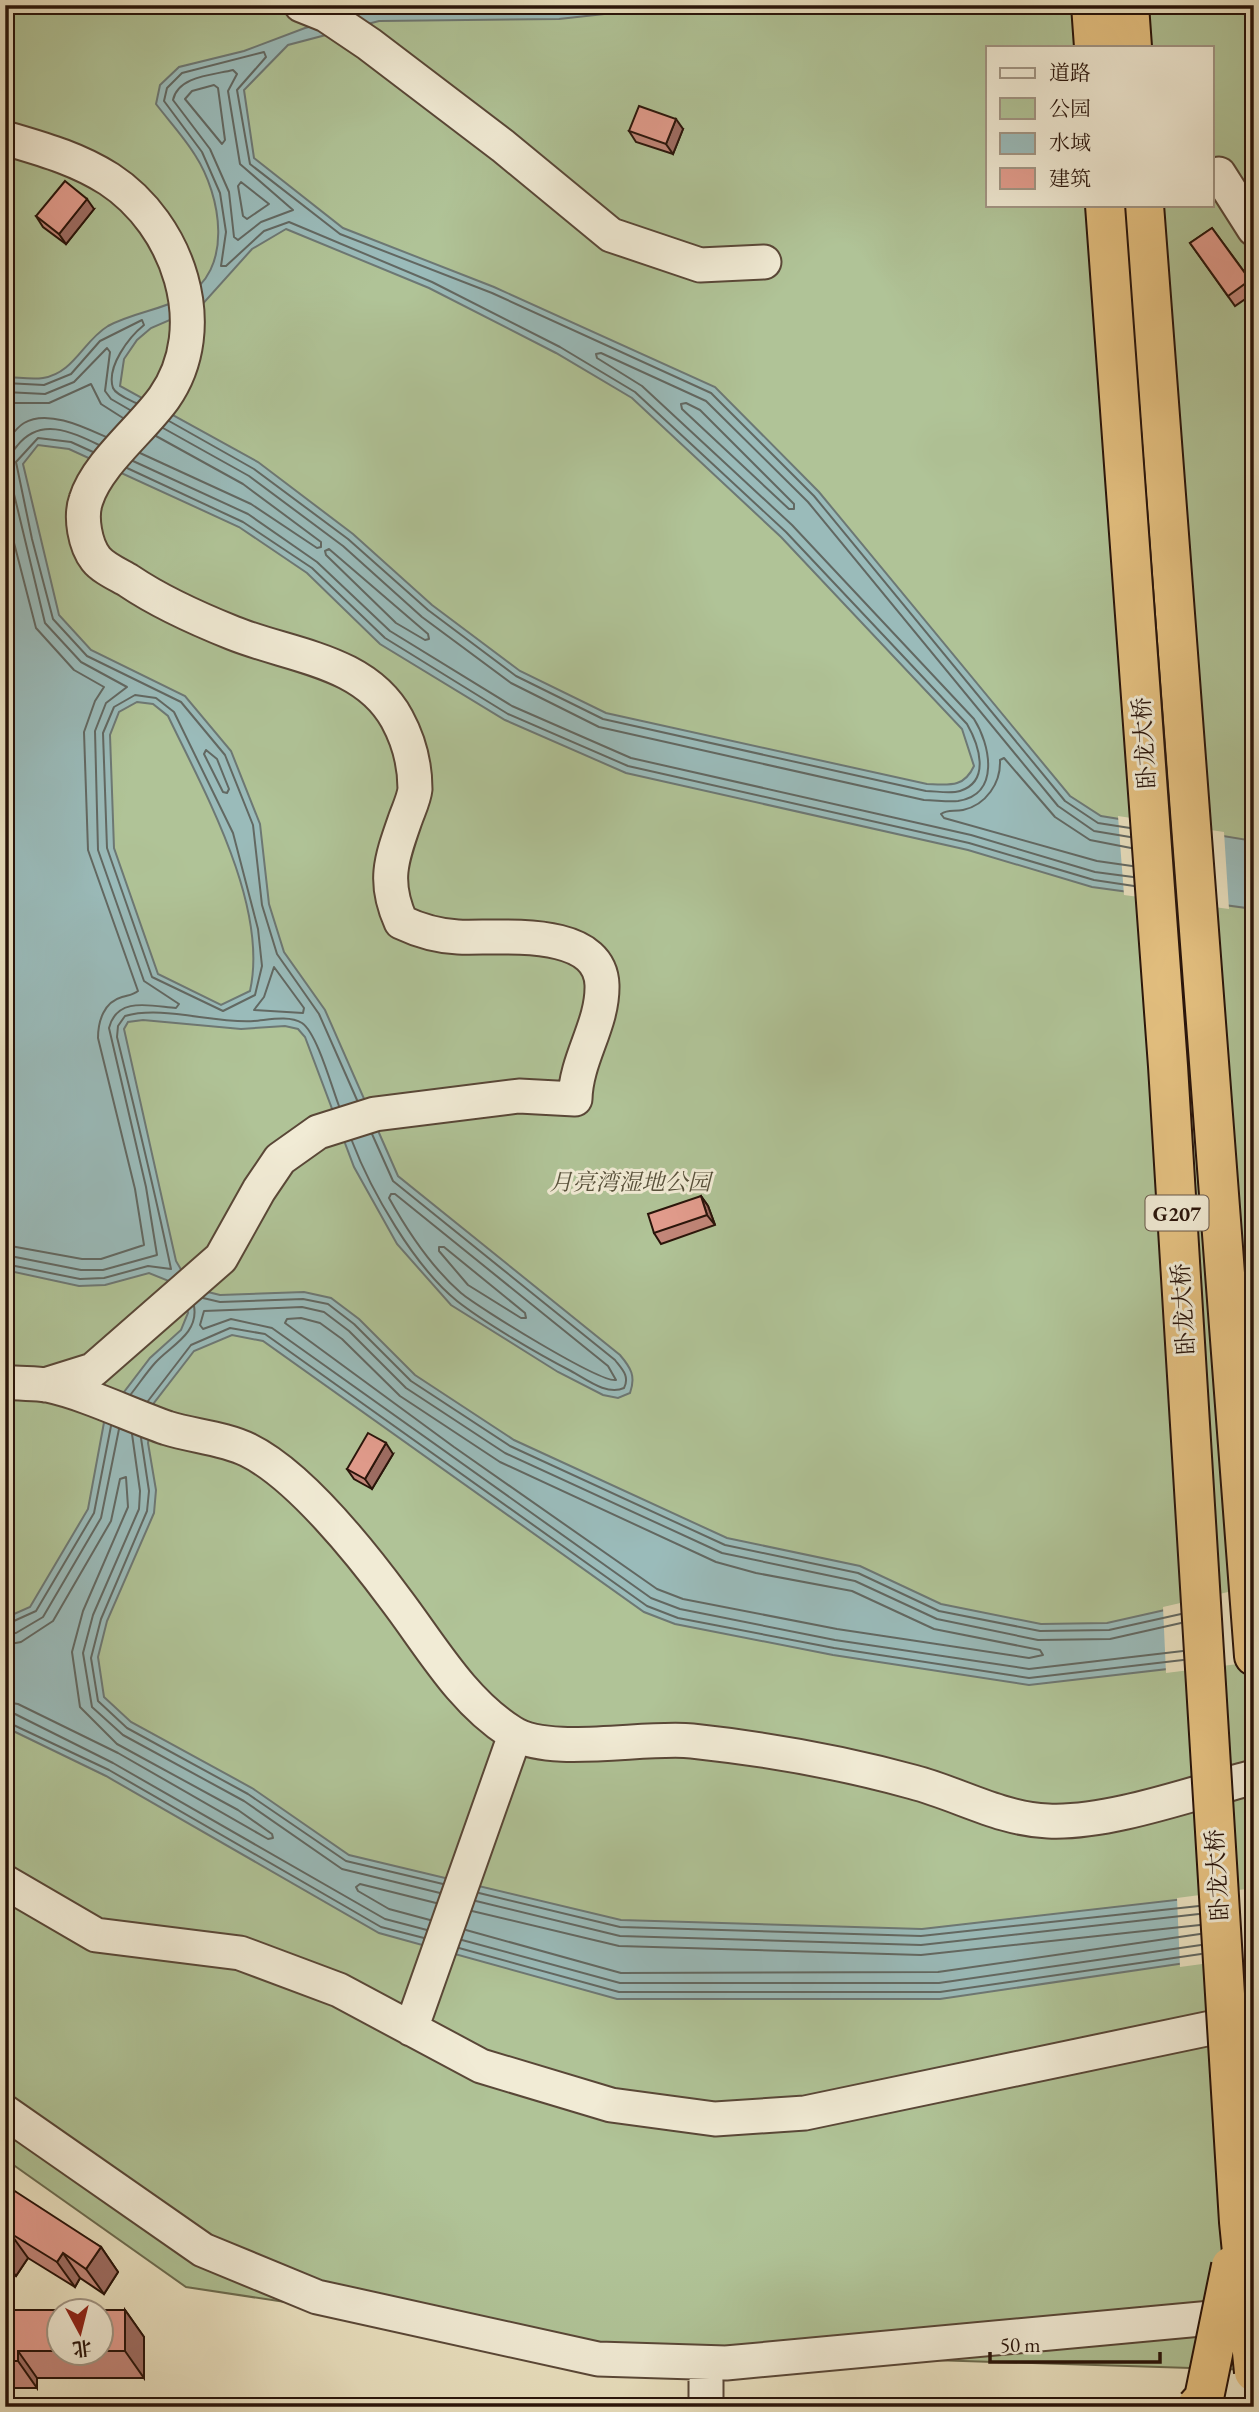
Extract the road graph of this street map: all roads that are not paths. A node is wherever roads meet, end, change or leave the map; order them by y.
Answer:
1 (1091, 5) edge
2 (1129, 5) edge
3 (313, 10) edge
4 (1094, 46) edge
5 (1132, 46) edge
6 (5, 138) edge
7 (1219, 174) dead end
8 (1105, 206) edge
9 (1144, 206) edge
10 (1254, 229) edge
11 (764, 262) dead end
12 (5, 1382) edge
13 (45, 1385) junction
14 (1254, 1656) edge
15 (515, 1735) junction
16 (1254, 1777) edge
17 (5, 1882) edge
18 (1254, 2019) edge
19 (411, 2029) junction
20 (5, 2112) edge
21 (1239, 2222) junction
22 (1254, 2313) edge
23 (561, 2351) junction
24 (805, 2356) junction
25 (1254, 2372) edge
26 (706, 2394) edge
27 (1196, 2407) edge

1 - 4 highway
2 - 5 highway
3 - 11 street
6 - 13 street
7 - 10 street
8 - 21 highway, 卧龙大桥 / G207, bridge
9 - 14 highway, 卧龙大桥 / G207
12 - 13 street
13 - 15 street
15 - 16 street
15 - 19 street
17 - 19 street
18 - 19 street
20 - 23 street
21 - 25 highway, 卧龙大桥 / G207, bridge
21 - 27 highway, bridge
22 - 24 street
23 - 24 street
23 - 26 street
24 - 26 street

